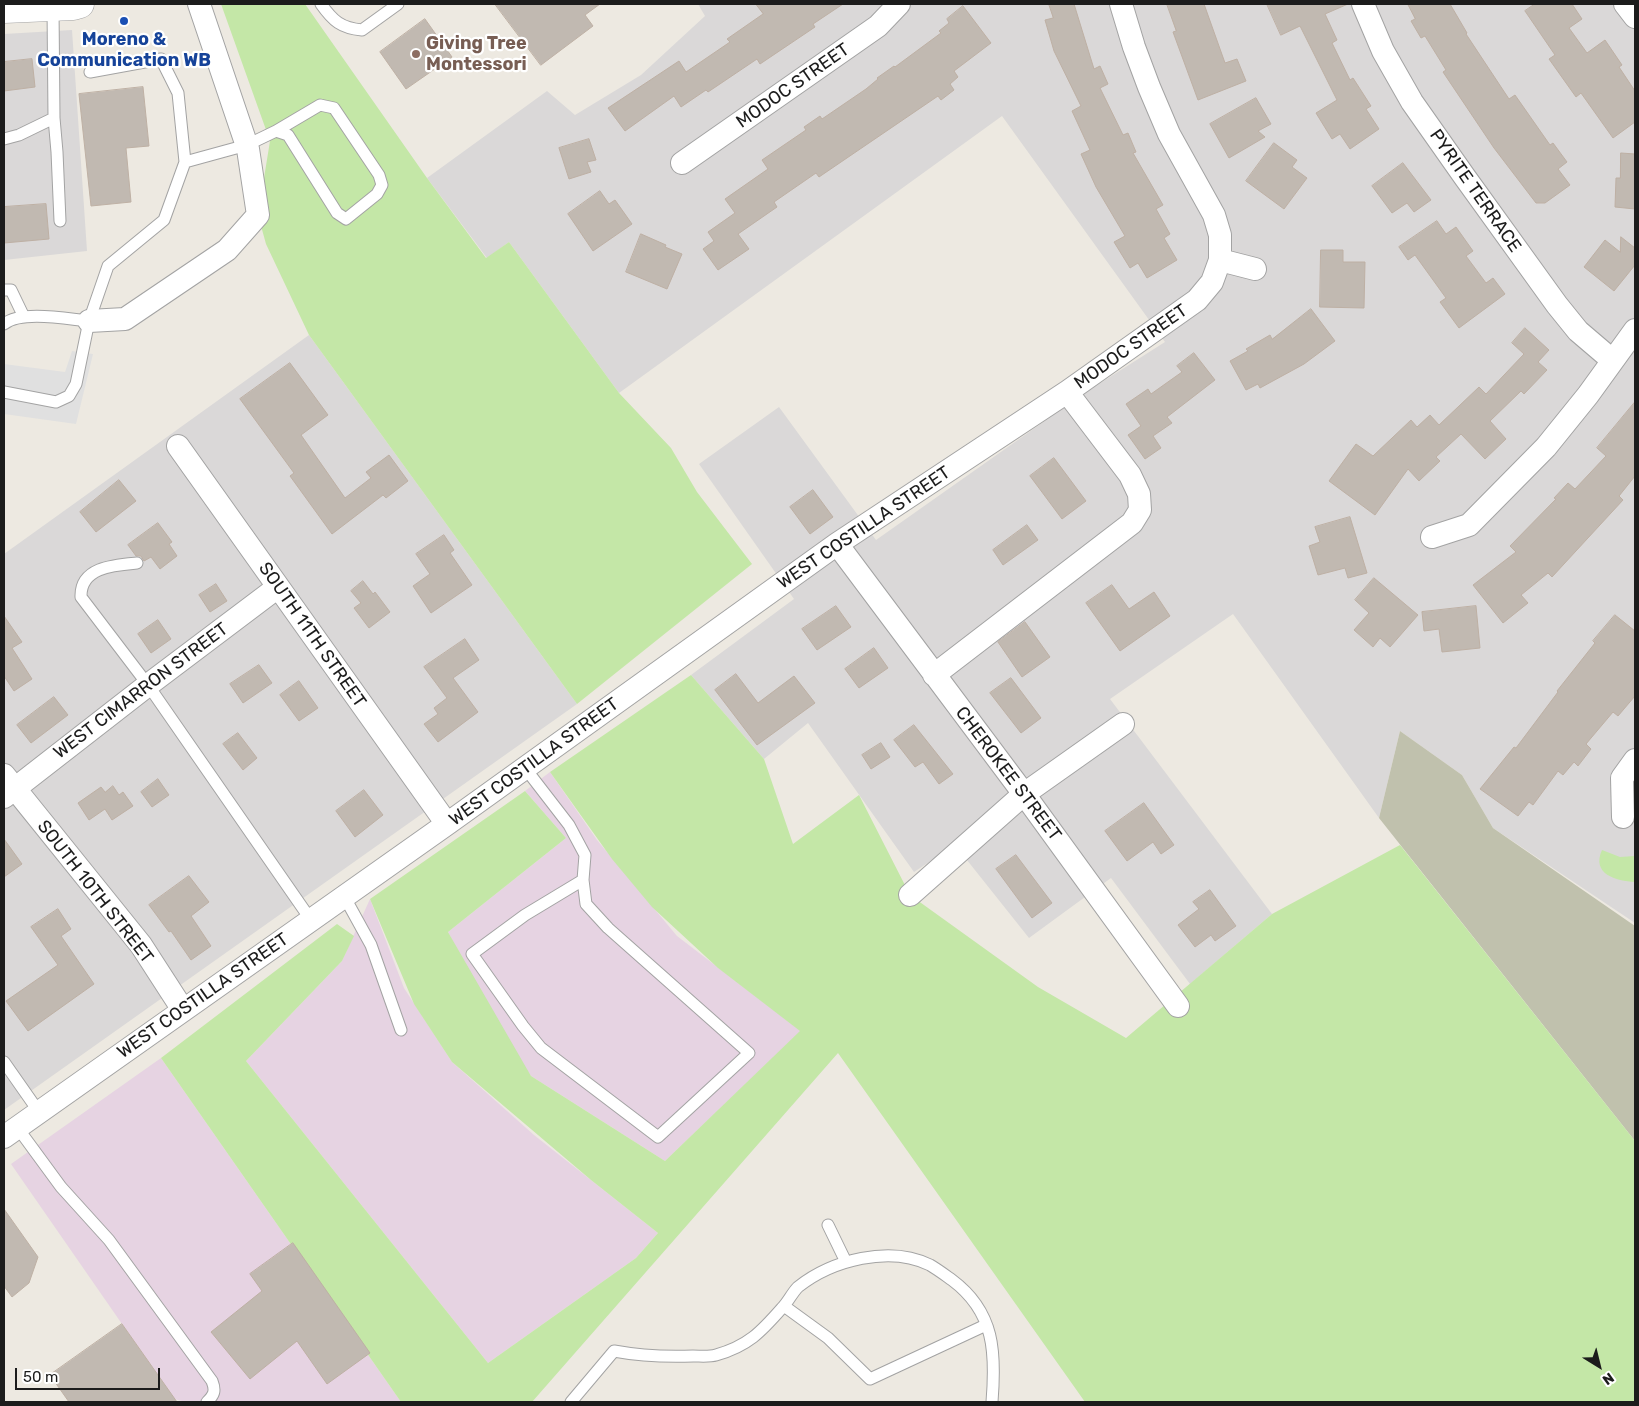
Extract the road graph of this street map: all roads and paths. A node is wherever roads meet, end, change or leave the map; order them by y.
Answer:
1 (199, 4) edge
2 (321, 4) edge
3 (398, 4) edge
4 (899, 4) edge
5 (1121, 4) edge
6 (1362, 4) edge
7 (1626, 4) edge
8 (71, 5) edge
9 (4, 9) edge
10 (1635, 18) edge
11 (90, 72) dead end
12 (54, 118) junction
13 (276, 132) junction
14 (4, 139) edge
15 (247, 146) junction
16 (185, 162) junction
17 (682, 163) dead end
18 (60, 221) dead end
19 (1220, 260) junction
20 (1255, 269) dead end
21 (4, 290) edge
22 (24, 317) junction
23 (89, 321) junction
24 (4, 324) edge
25 (1635, 330) edge
26 (1612, 360) junction
27 (4, 392) edge
28 (1068, 392) junction
29 (178, 446) dead end
30 (1432, 537) dead end
31 (837, 544) junction
32 (137, 563) dead end
33 (278, 587) junction
34 (934, 675) junction
35 (148, 685) junction
36 (1123, 724) dead end
37 (1635, 760) edge
38 (525, 768) junction
39 (7, 787) edge
40 (1024, 794) junction
41 (1623, 817) dead end
42 (446, 824) junction
43 (584, 880) junction
44 (910, 895) dead end
45 (344, 896) junction
46 (311, 920) junction
47 (1178, 1006) dead end
48 (183, 1010) junction
49 (401, 1030) dead end
50 (4, 1062) edge
51 (39, 1112) junction
52 (10, 1132) edge
53 (828, 1225) dead end
54 (846, 1262) junction
55 (784, 1306) junction
56 (986, 1325) junction
57 (207, 1402) edge
58 (571, 1402) edge
59 (992, 1402) edge

1 - 15 street
2 - 3 lane
4 - 17 street, MODOC STREET
5 - 19 street, MODOC STREET
6 - 26 street, PYRITE TERRACE
7 - 10 street
8 - 9 street
8 - 12 lane
11 - 16 lane
12 - 14 lane
12 - 18 lane
13 - 13 lane
13 - 15 lane
15 - 16 lane
15 - 23 street
16 - 23 lane
19 - 20 street
19 - 28 street, MODOC STREET
21 - 22 lane
22 - 23 lane
22 - 24 lane
23 - 27 lane
25 - 26 street
26 - 30 street
28 - 31 street, WEST COSTILLA STREET
28 - 34 street, MODOC STREET
29 - 33 street, SOUTH 11TH STREET
31 - 34 street, CHEROKEE STREET
31 - 38 street, WEST COSTILLA STREET
32 - 35 lane
33 - 35 street, WEST CIMARRON STREET
33 - 42 street, SOUTH 11TH STREET
34 - 40 street, CHEROKEE STREET
35 - 39 street, WEST CIMARRON STREET
35 - 46 lane
36 - 40 street
37 - 41 street
38 - 42 street, WEST COSTILLA STREET
38 - 43 lane
39 - 48 street, SOUTH 10TH STREET
40 - 44 street
40 - 47 street, CHEROKEE STREET
42 - 45 street, WEST COSTILLA STREET
43 - 43 lane
45 - 46 street, WEST COSTILLA STREET
45 - 49 lane
46 - 48 street, WEST COSTILLA STREET
48 - 51 street, WEST COSTILLA STREET
50 - 51 lane
51 - 52 street, WEST COSTILLA STREET
52 - 57 lane
53 - 54 lane
54 - 55 lane
54 - 56 lane
55 - 56 lane
55 - 58 lane
56 - 59 lane

